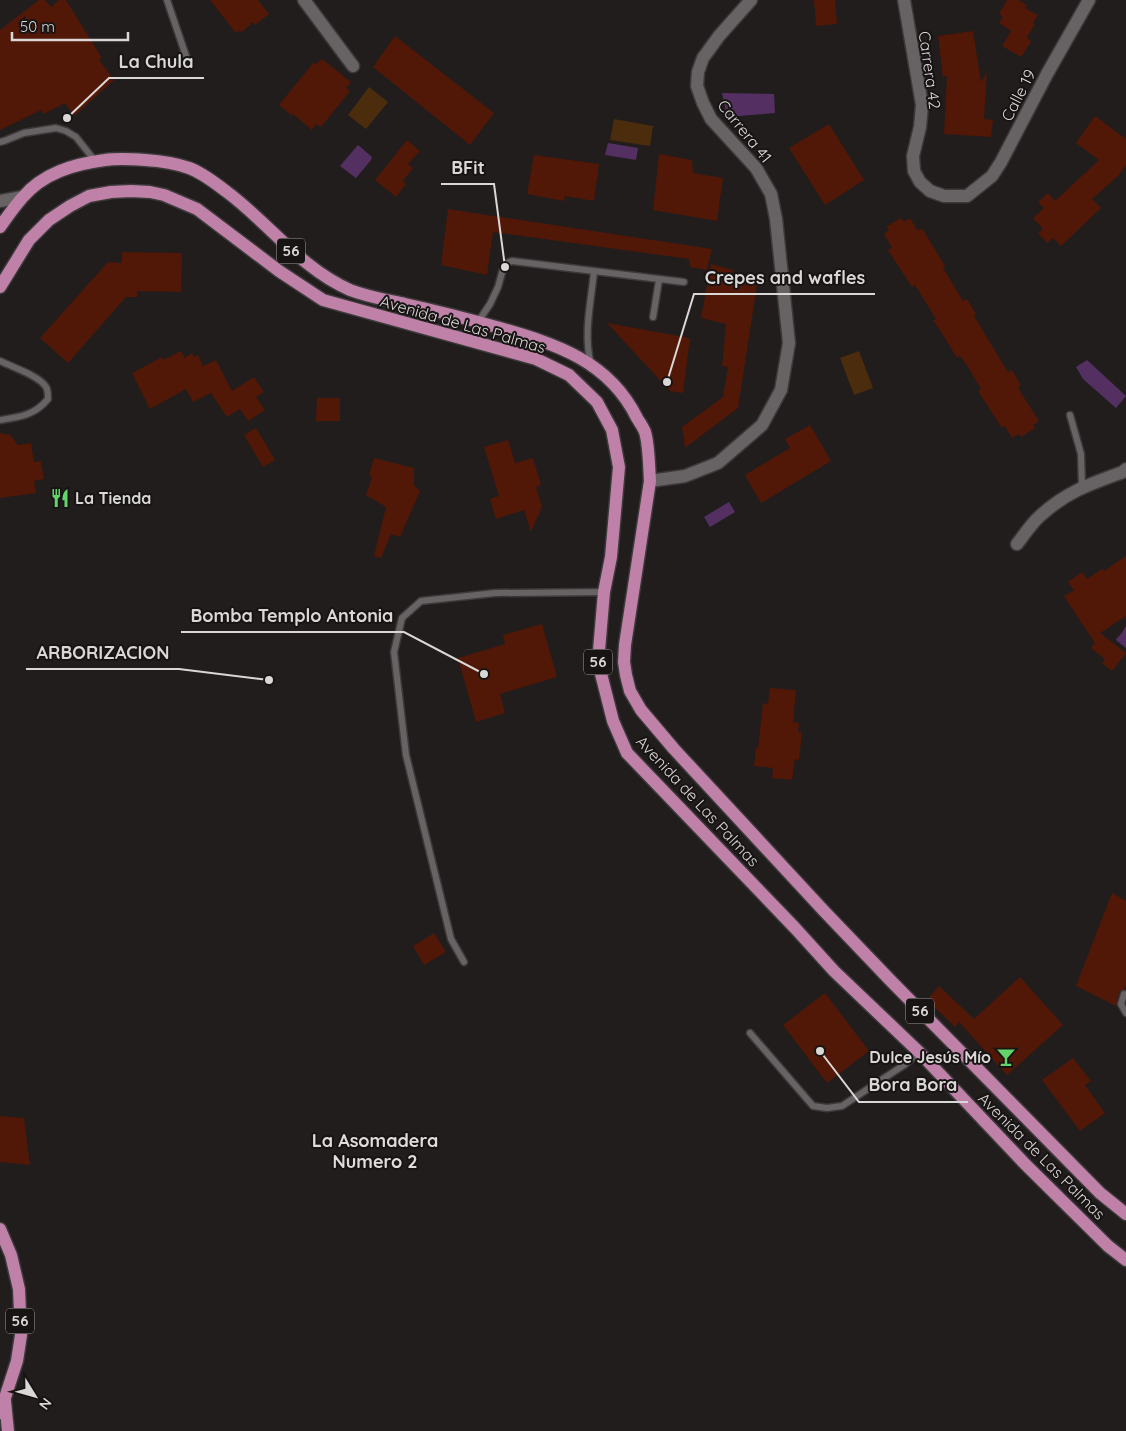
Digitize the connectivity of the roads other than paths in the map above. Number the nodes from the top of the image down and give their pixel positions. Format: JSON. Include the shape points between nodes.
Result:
{"nodes":[{"id":1,"x":167,"y":0,"type":"edge"},
{"id":2,"x":304,"y":0,"type":"edge"},
{"id":3,"x":752,"y":0,"type":"edge"},
{"id":4,"x":904,"y":0,"type":"edge"},
{"id":5,"x":1089,"y":0,"type":"edge"},
{"id":6,"x":186,"y":56,"type":"dead end"},
{"id":7,"x":353,"y":66,"type":"dead end"},
{"id":8,"x":0,"y":142,"type":"edge"},
{"id":9,"x":95,"y":161,"type":"junction"},
{"id":10,"x":967,"y":196,"type":"joint"},
{"id":11,"x":22,"y":197,"type":"junction"},
{"id":12,"x":0,"y":201,"type":"edge"},
{"id":13,"x":0,"y":227,"type":"edge"},
{"id":14,"x":594,"y":272,"type":"junction"},
{"id":15,"x":659,"y":280,"type":"junction"},
{"id":16,"x":684,"y":282,"type":"dead end"},
{"id":17,"x":0,"y":287,"type":"edge"},
{"id":18,"x":653,"y":317,"type":"dead end"},
{"id":19,"x":478,"y":322,"type":"junction"},
{"id":20,"x":0,"y":361,"type":"edge"},
{"id":21,"x":591,"y":365,"type":"junction"},
{"id":22,"x":1070,"y":414,"type":"dead end"},
{"id":23,"x":0,"y":420,"type":"edge"},
{"id":24,"x":1126,"y":469,"type":"edge"},
{"id":25,"x":650,"y":481,"type":"junction"},
{"id":26,"x":1082,"y":487,"type":"junction"},
{"id":27,"x":1017,"y":544,"type":"dead end"},
{"id":28,"x":604,"y":592,"type":"junction"},
{"id":29,"x":464,"y":962,"type":"dead end"},
{"id":30,"x":1124,"y":994,"type":"dead end"},
{"id":31,"x":1126,"y":1013,"type":"edge"},
{"id":32,"x":750,"y":1034,"type":"dead end"},
{"id":33,"x":919,"y":1052,"type":"junction"},
{"id":34,"x":1126,"y":1214,"type":"edge"},
{"id":35,"x":0,"y":1229,"type":"edge"},
{"id":36,"x":1126,"y":1260,"type":"edge"},
{"id":37,"x":5,"y":1400,"type":"junction"},
{"id":38,"x":0,"y":1413,"type":"edge"},
{"id":39,"x":8,"y":1431,"type":"edge"}],
"edges":[{"from":1,"to":6,"type":"lane"},
{"from":2,"to":7,"type":"street"},
{"from":3,"to":25,"type":"street","name":"Carrera 41","via":[[703,58],[698,86],[702,103],[711,119],[756,168],[771,194],[789,343],[781,390],[762,425],[718,463],[685,476]]},
{"from":4,"to":10,"type":"street","name":"Carrera 42","via":[[922,105],[913,156],[914,171],[930,191],[944,196]]},
{"from":5,"to":10,"type":"street","name":"Calle 19","via":[[997,169]]},
{"from":8,"to":9,"type":"lane","via":[[24,133],[56,128],[76,137]]},
{"from":9,"to":11,"type":"main road","name":"Avenida de Las Palmas","number":"56","via":[[60,170],[38,182]]},
{"from":9,"to":19,"type":"main road","name":"Avenida de Las Palmas","number":"56","via":[[153,160],[190,169],[243,204],[307,265],[350,290]]},
{"from":11,"to":12,"type":"street"},
{"from":11,"to":13,"type":"main road","name":"Avenida de Las Palmas","number":"56"},
{"from":14,"to":15,"type":"lane"},
{"from":14,"to":19,"type":"lane","via":[[512,261],[503,269],[490,304]]},
{"from":14,"to":21,"type":"lane","via":[[587,341]]},
{"from":15,"to":16,"type":"lane"},
{"from":15,"to":18,"type":"lane"},
{"from":17,"to":28,"type":"main road","name":"Avenida de Las Palmas","number":"56","via":[[29,240],[49,220],[70,206],[90,196],[111,192],[150,192],[197,209],[323,300],[536,359],[569,375],[596,402],[612,430],[620,467]]},
{"from":19,"to":21,"type":"main road","name":"Avenida de Las Palmas","number":"56","via":[[549,343]]},
{"from":20,"to":23,"type":"lane","via":[[43,383],[48,399],[37,410]]},
{"from":21,"to":25,"type":"main road","name":"Avenida de Las Palmas","number":"56","via":[[629,402],[645,433]]},
{"from":22,"to":26,"type":"lane","via":[[1081,454]]},
{"from":24,"to":26,"type":"street"},
{"from":25,"to":34,"type":"main road","name":"Avenida de Las Palmas","number":"56","via":[[625,645],[626,675],[630,691],[641,710],[656,730],[884,974],[1100,1193]]},
{"from":26,"to":27,"type":"street","via":[[1038,517]]},
{"from":28,"to":29,"type":"lane","via":[[495,593],[421,601],[402,618],[394,652],[406,755],[451,939]]},
{"from":28,"to":33,"type":"main road","name":"Avenida de Las Palmas","number":"56","via":[[598,662],[613,721],[627,753],[834,970]]},
{"from":30,"to":31,"type":"lane","via":[[1121,1004]]},
{"from":32,"to":33,"type":"lane","via":[[813,1106],[827,1108],[842,1106]]},
{"from":33,"to":36,"type":"main road","name":"Avenida de Las Palmas","number":"56","via":[[1025,1164]]},
{"from":35,"to":37,"type":"main road","number":"56","via":[[11,1255],[18,1289],[20,1335],[17,1361]]},
{"from":37,"to":38,"type":"main road","number":"56"},
{"from":37,"to":39,"type":"main road"}]}
